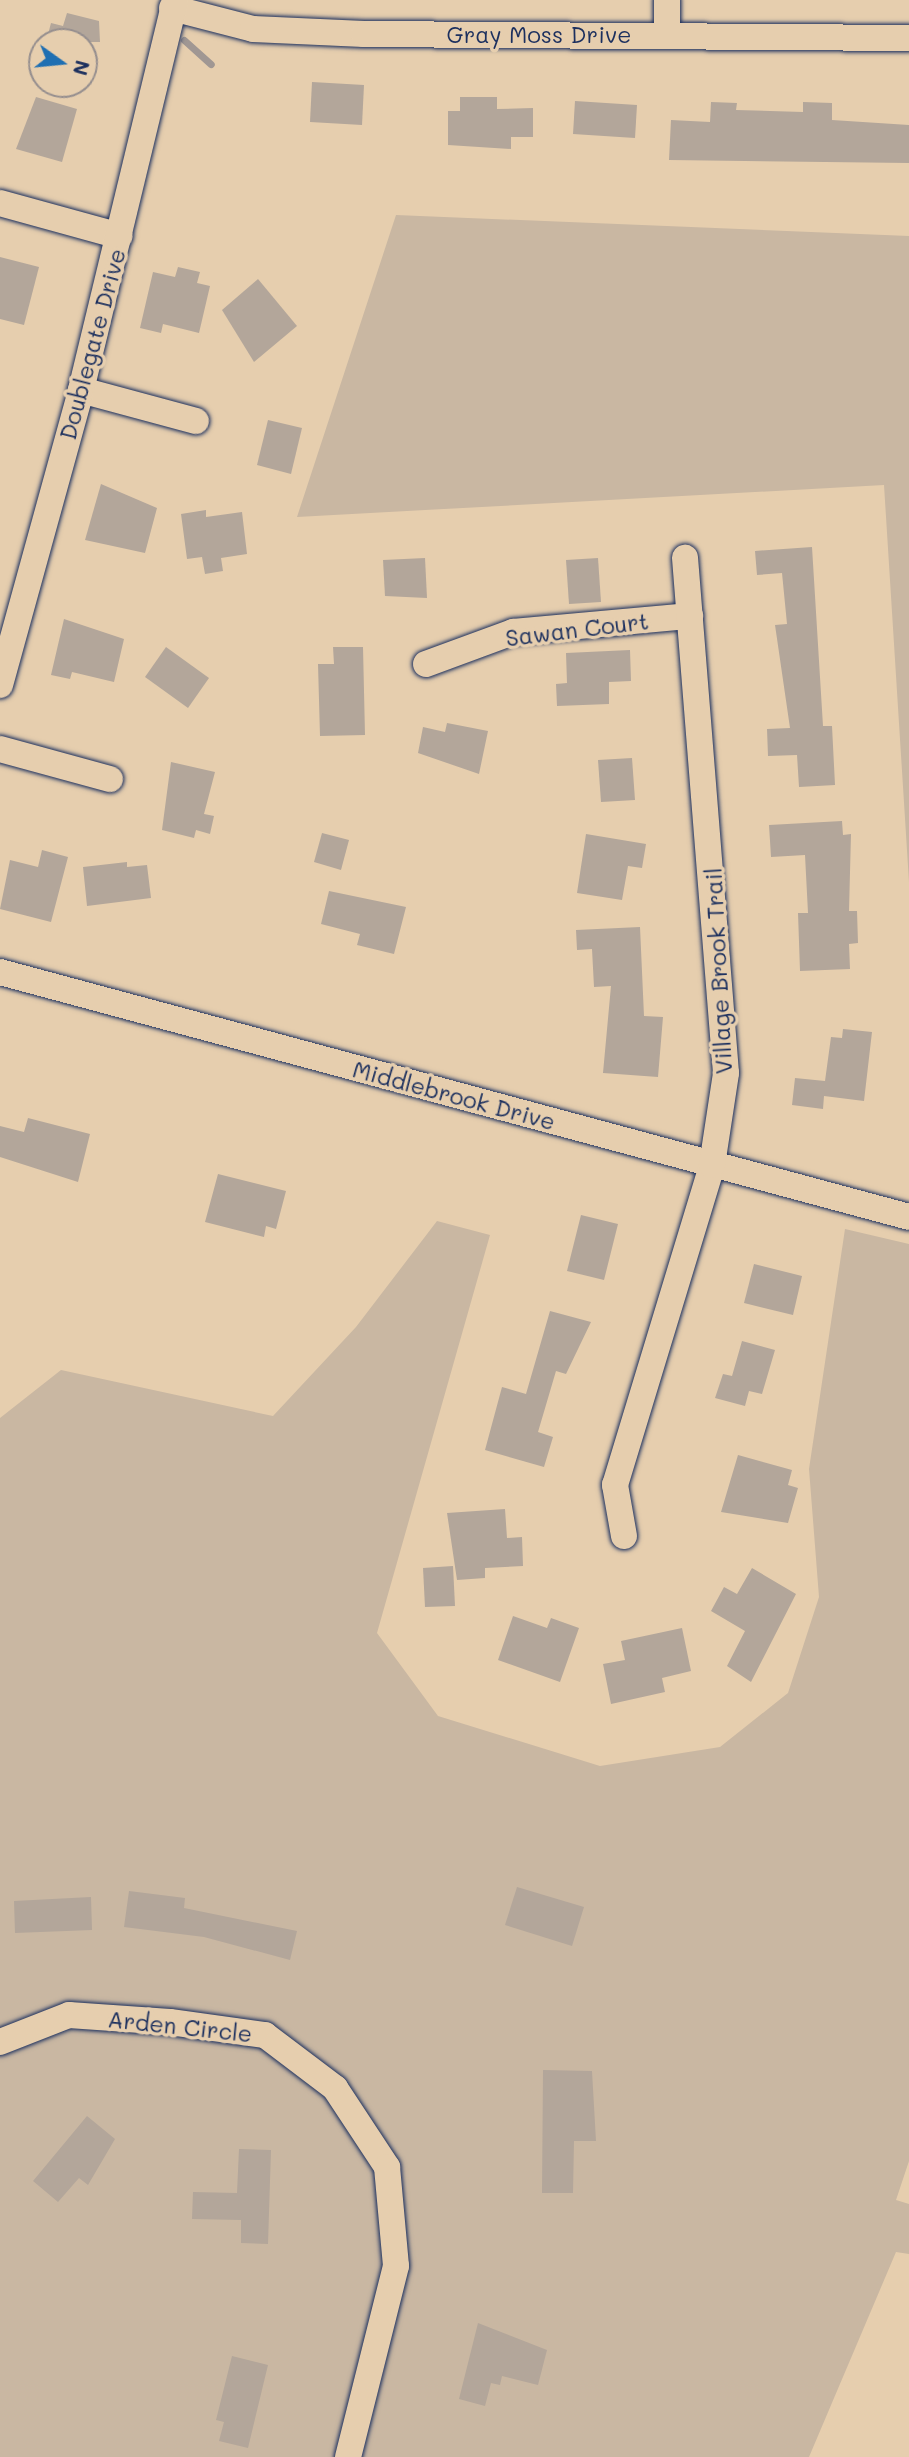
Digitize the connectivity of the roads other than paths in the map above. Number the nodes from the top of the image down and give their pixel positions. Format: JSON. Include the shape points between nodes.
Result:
{"nodes":[{"id":1,"x":667,"y":0,"type":"edge"},
{"id":2,"x":174,"y":4,"type":"edge"},
{"id":3,"x":667,"y":35,"type":"junction"},
{"id":4,"x":909,"y":38,"type":"edge"},
{"id":5,"x":0,"y":203,"type":"edge"},
{"id":6,"x":120,"y":236,"type":"junction"},
{"id":7,"x":81,"y":390,"type":"junction"},
{"id":8,"x":196,"y":421,"type":"dead end"},
{"id":9,"x":685,"y":558,"type":"dead end"},
{"id":10,"x":690,"y":616,"type":"junction"},
{"id":11,"x":426,"y":664,"type":"dead end"},
{"id":12,"x":0,"y":685,"type":"edge"},
{"id":13,"x":0,"y":749,"type":"edge"},
{"id":14,"x":110,"y":779,"type":"dead end"},
{"id":15,"x":0,"y":972,"type":"edge"},
{"id":16,"x":712,"y":1165,"type":"junction"},
{"id":17,"x":909,"y":1217,"type":"edge"},
{"id":18,"x":624,"y":1536,"type":"dead end"},
{"id":19,"x":0,"y":2042,"type":"edge"},
{"id":20,"x":348,"y":2457,"type":"edge"}],
"edges":[{"from":1,"to":3,"type":"street"},
{"from":2,"to":3,"type":"street","name":"Gray Moss Drive","via":[[253,29]]},
{"from":2,"to":6,"type":"street","name":"Doublegate Drive"},
{"from":3,"to":4,"type":"street","name":"Gray Moss Drive"},
{"from":5,"to":6,"type":"street"},
{"from":6,"to":7,"type":"street","name":"Doublegate Drive"},
{"from":7,"to":8,"type":"street"},
{"from":7,"to":12,"type":"street","name":"Doublegate Drive"},
{"from":9,"to":10,"type":"street","name":"Village Brook Trail"},
{"from":10,"to":11,"type":"street","name":"Sawan Court","via":[[513,632]]},
{"from":10,"to":16,"type":"street","name":"Village Brook Trail","via":[[725,1017],[726,1073]]},
{"from":13,"to":14,"type":"street"},
{"from":15,"to":16,"type":"street","name":"Middlebrook Drive"},
{"from":16,"to":17,"type":"street","name":"Middlebrook Drive"},
{"from":16,"to":18,"type":"street","name":"Village Brook Trail","via":[[615,1486]]},
{"from":19,"to":20,"type":"street","name":"Arden Circle","via":[[69,2015],[197,2025],[265,2035],[335,2088],[387,2167],[396,2266]]}]}
